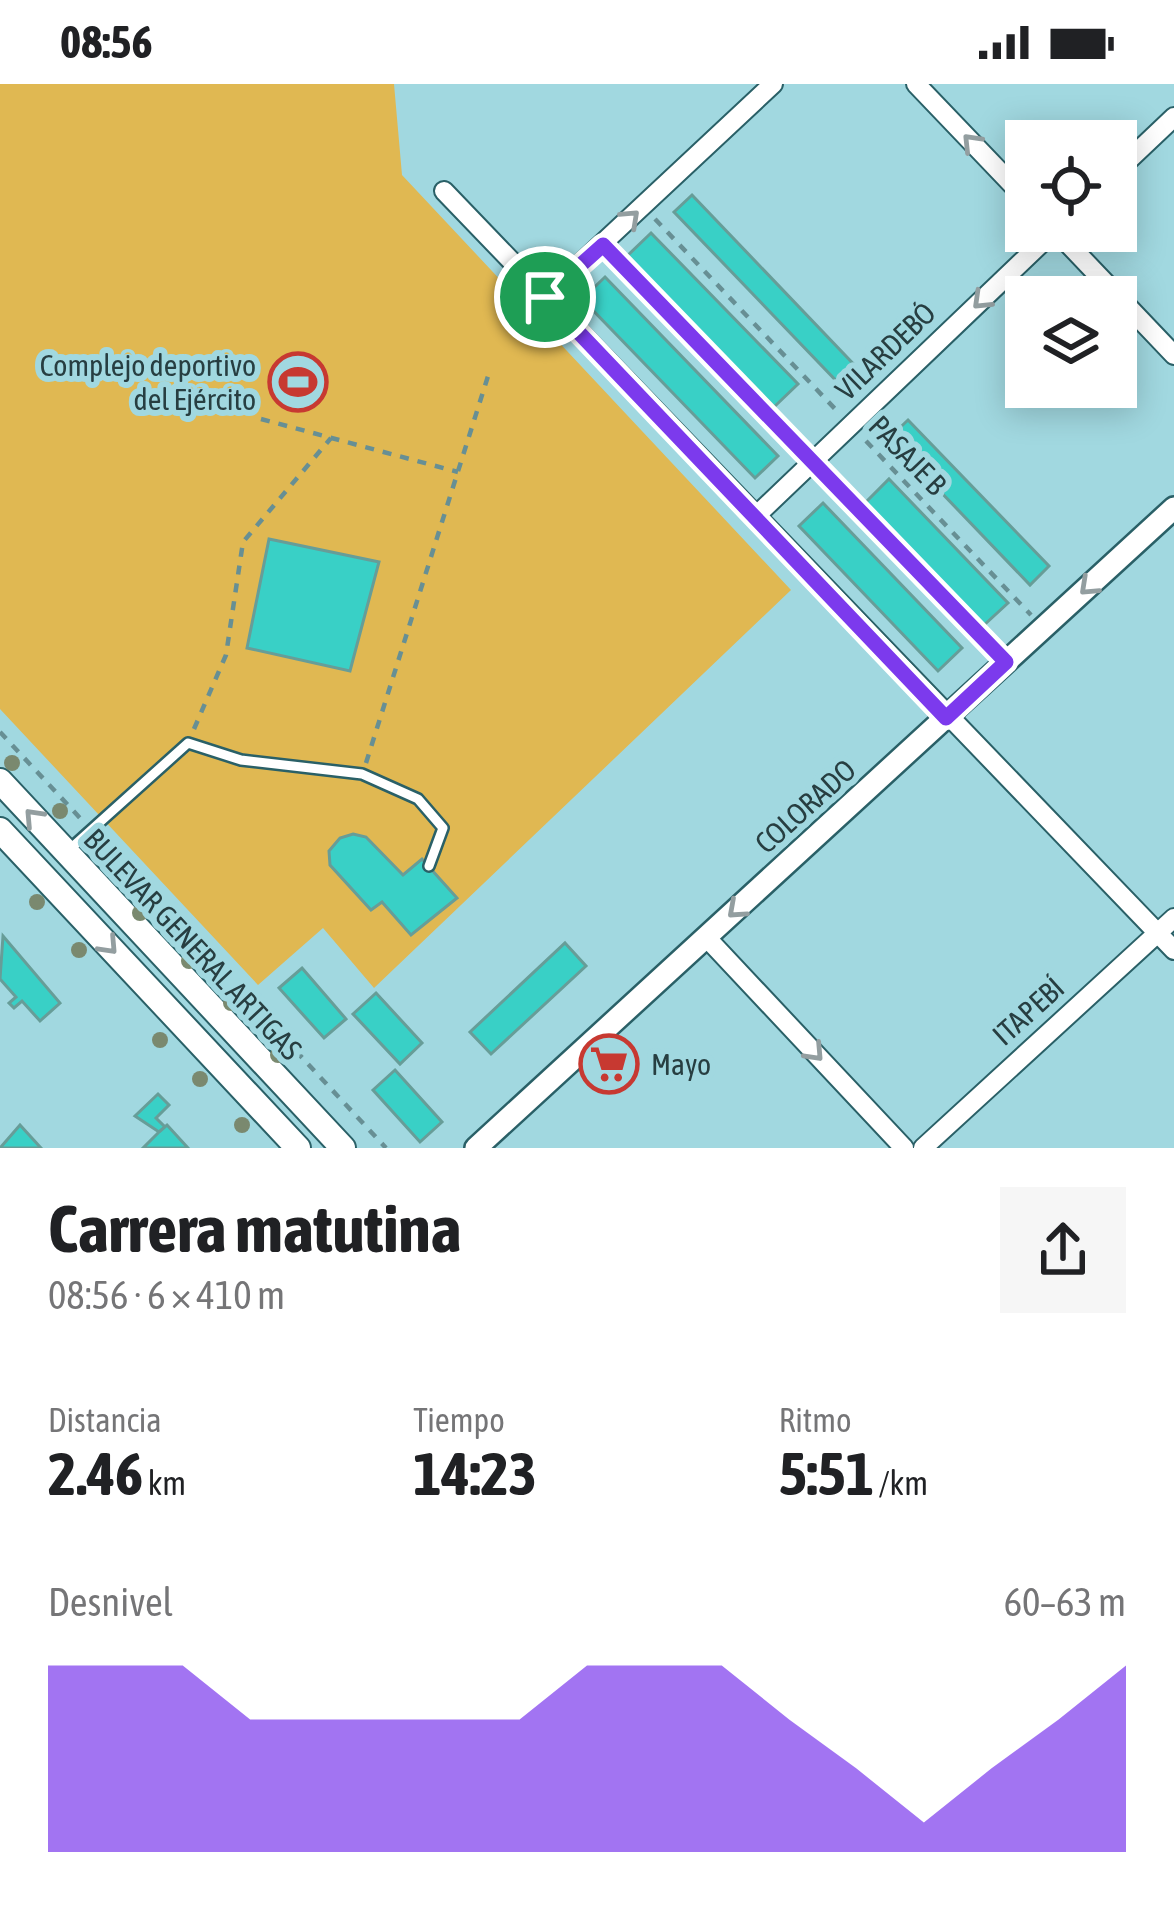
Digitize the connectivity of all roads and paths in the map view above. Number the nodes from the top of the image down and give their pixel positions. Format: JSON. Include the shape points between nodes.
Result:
{"nodes":[{"id":1,"x":772,"y":84,"type":"edge"},
{"id":2,"x":916,"y":84,"type":"edge"},
{"id":3,"x":1174,"y":117,"type":"edge"},
{"id":4,"x":1137,"y":152,"type":"edge"},
{"id":5,"x":1005,"y":178,"type":"edge"},
{"id":6,"x":444,"y":190,"type":"dead end"},
{"id":7,"x":643,"y":207,"type":"junction"},
{"id":8,"x":603,"y":245,"type":"junction"},
{"id":9,"x":1033,"y":252,"type":"edge"},
{"id":10,"x":1075,"y":252,"type":"edge"},
{"id":11,"x":545,"y":297,"type":"junction"},
{"id":12,"x":1174,"y":355,"type":"edge"},
{"id":13,"x":489,"y":373,"type":"dead end"},
{"id":14,"x":261,"y":419,"type":"dead end"},
{"id":15,"x":850,"y":425,"type":"junction"},
{"id":16,"x":331,"y":438,"type":"junction"},
{"id":17,"x":811,"y":464,"type":"junction"},
{"id":18,"x":458,"y":472,"type":"junction"},
{"id":19,"x":1174,"y":508,"type":"edge"},
{"id":20,"x":758,"y":514,"type":"junction"},
{"id":21,"x":1044,"y":628,"type":"junction"},
{"id":22,"x":1006,"y":662,"type":"junction"},
{"id":23,"x":946,"y":718,"type":"junction"},
{"id":24,"x":0,"y":732,"type":"edge"},
{"id":25,"x":188,"y":743,"type":"junction"},
{"id":26,"x":362,"y":774,"type":"junction"},
{"id":27,"x":0,"y":782,"type":"edge"},
{"id":28,"x":0,"y":830,"type":"edge"},
{"id":29,"x":91,"y":830,"type":"junction"},
{"id":30,"x":66,"y":852,"type":"junction"},
{"id":31,"x":428,"y":866,"type":"dead end"},
{"id":32,"x":1174,"y":918,"type":"edge"},
{"id":33,"x":1158,"y":933,"type":"junction"},
{"id":34,"x":706,"y":937,"type":"junction"},
{"id":35,"x":1174,"y":950,"type":"edge"},
{"id":36,"x":298,"y":1148,"type":"edge"},
{"id":37,"x":343,"y":1148,"type":"edge"},
{"id":38,"x":386,"y":1148,"type":"edge"},
{"id":39,"x":476,"y":1148,"type":"edge"},
{"id":40,"x":904,"y":1148,"type":"edge"},
{"id":41,"x":923,"y":1148,"type":"edge"}],
"edges":[{"from":1,"to":7,"type":"street"},
{"from":5,"to":2,"type":"street","one_way":true},
{"from":3,"to":4,"type":"street"},
{"from":6,"to":11,"type":"street"},
{"from":8,"to":7,"type":"street","one_way":true},
{"from":7,"to":15,"type":"path","name":"PASAJE B"},
{"from":8,"to":11,"type":"street"},
{"from":8,"to":17,"type":"path"},
{"from":9,"to":15,"type":"street","name":"VILARDEBÓ","one_way":true},
{"from":10,"to":12,"type":"street"},
{"from":11,"to":20,"type":"street"},
{"from":13,"to":18,"type":"path"},
{"from":14,"to":16,"type":"path"},
{"from":15,"to":17,"type":"street","name":"VILARDEBÓ"},
{"from":15,"to":21,"type":"path","name":"PASAJE B"},
{"from":16,"to":18,"type":"path"},
{"from":16,"to":25,"type":"path","via":[[243,542],[226,656]]},
{"from":17,"to":20,"type":"street","name":"VILARDEBÓ"},
{"from":17,"to":22,"type":"path"},
{"from":18,"to":26,"type":"path"},
{"from":19,"to":21,"type":"street","name":"COLORADO","one_way":true},
{"from":20,"to":23,"type":"street"},
{"from":21,"to":22,"type":"street","name":"COLORADO"},
{"from":22,"to":23,"type":"street","name":"COLORADO"},
{"from":23,"to":33,"type":"street"},
{"from":23,"to":34,"type":"street","name":"COLORADO","one_way":true},
{"from":24,"to":29,"type":"path"},
{"from":25,"to":26,"type":"lane","via":[[242,760]]},
{"from":25,"to":29,"type":"lane"},
{"from":26,"to":31,"type":"lane","via":[[418,799],[443,828]]},
{"from":30,"to":27,"type":"main road","name":"BULEVAR GENERAL ARTIGAS","one_way":true},
{"from":28,"to":36,"type":"main road","name":"BULEVAR GENERAL ARTIGAS","one_way":true},
{"from":29,"to":30,"type":"lane"},
{"from":29,"to":38,"type":"path"},
{"from":30,"to":37,"type":"main road","name":"BULEVAR GENERAL ARTIGAS"},
{"from":32,"to":33,"type":"street","name":"ITAPEBÍ"},
{"from":33,"to":35,"type":"street"},
{"from":33,"to":41,"type":"street","name":"ITAPEBÍ"},
{"from":34,"to":39,"type":"street","name":"COLORADO"},
{"from":34,"to":40,"type":"street","one_way":true}]}
